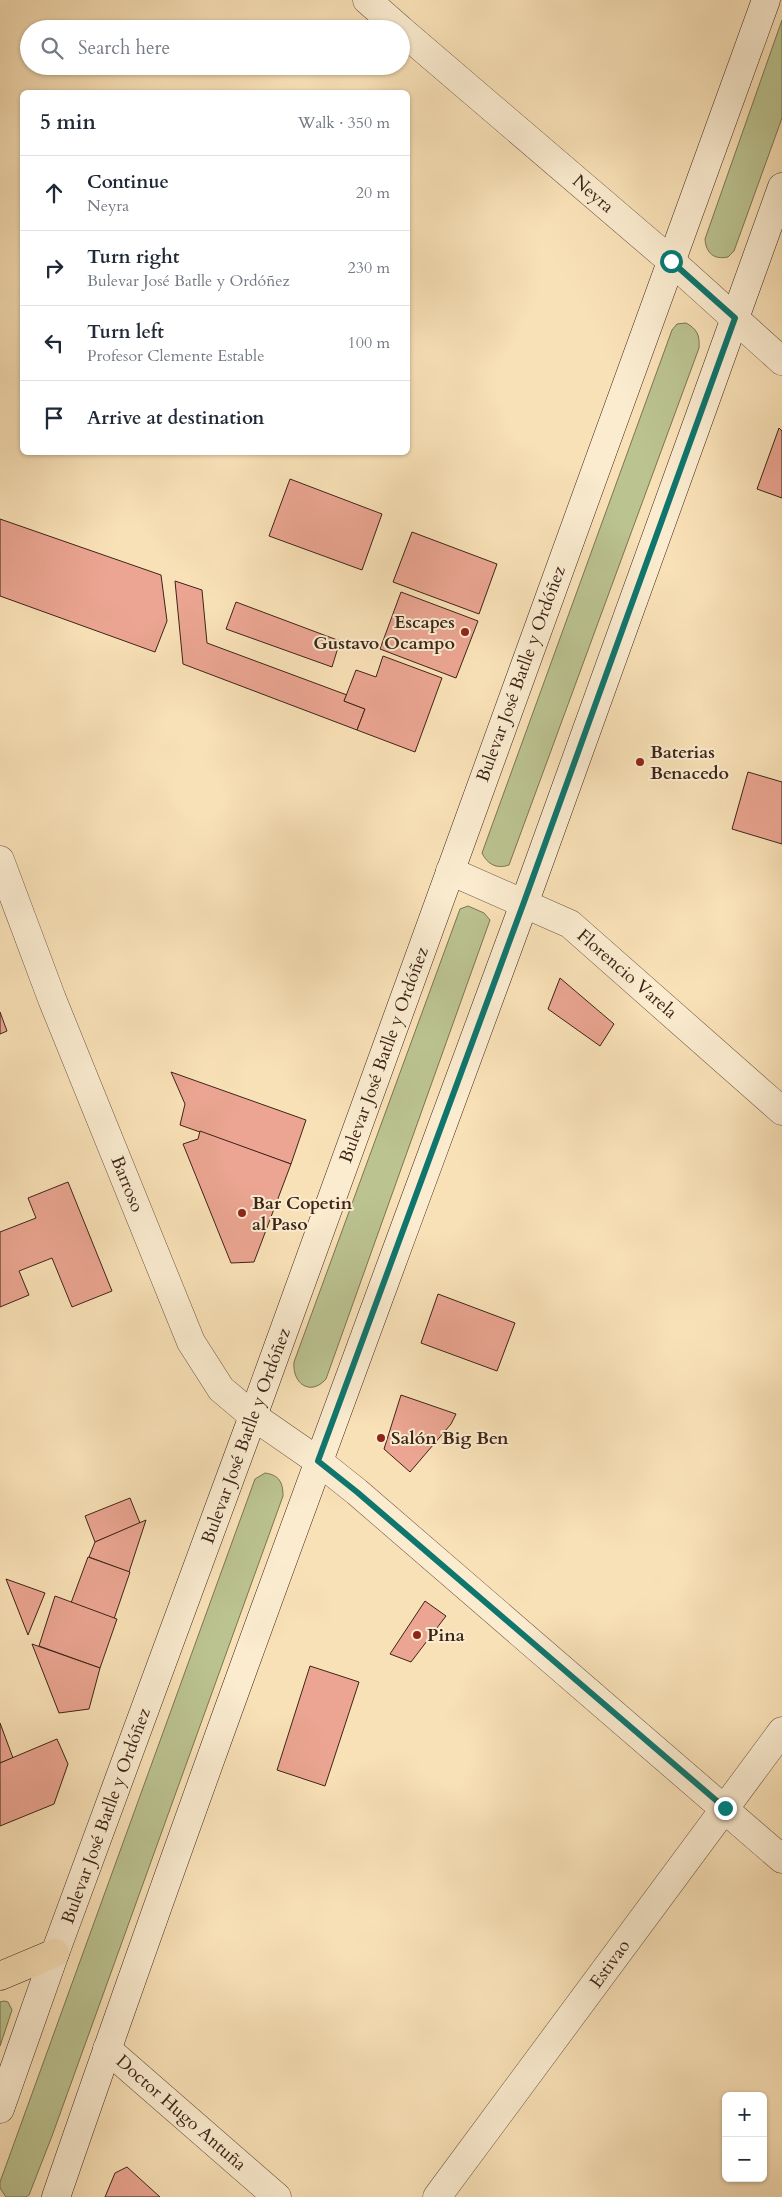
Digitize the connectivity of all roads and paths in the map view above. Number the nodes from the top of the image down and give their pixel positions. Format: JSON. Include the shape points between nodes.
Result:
{"nodes":[{"id":1,"x":366,"y":0,"type":"edge"},
{"id":2,"x":766,"y":0,"type":"edge"},
{"id":3,"x":390,"y":20,"type":"edge"},
{"id":4,"x":410,"y":37,"type":"edge"},
{"id":5,"x":782,"y":186,"type":"edge"},
{"id":6,"x":671,"y":261,"type":"junction"},
{"id":7,"x":735,"y":318,"type":"junction"},
{"id":8,"x":782,"y":361,"type":"edge"},
{"id":9,"x":0,"y":860,"type":"edge"},
{"id":10,"x":450,"y":871,"type":"junction"},
{"id":11,"x":524,"y":902,"type":"junction"},
{"id":12,"x":782,"y":1111,"type":"edge"},
{"id":13,"x":253,"y":1416,"type":"junction"},
{"id":14,"x":318,"y":1461,"type":"junction"},
{"id":15,"x":782,"y":1731,"type":"edge"},
{"id":16,"x":725,"y":1808,"type":"junction"},
{"id":17,"x":782,"y":1859,"type":"edge"},
{"id":18,"x":55,"y":1953,"type":"junction"},
{"id":19,"x":0,"y":1976,"type":"edge"},
{"id":20,"x":107,"y":2049,"type":"junction"},
{"id":21,"x":0,"y":2109,"type":"edge"},
{"id":22,"x":56,"y":2197,"type":"edge"},
{"id":23,"x":278,"y":2197,"type":"edge"},
{"id":24,"x":437,"y":2197,"type":"edge"}],
"edges":[{"from":1,"to":3,"type":"main road","name":"Neyra"},
{"from":2,"to":6,"type":"main road","name":"Bulevar José Batlle y Ordóñez"},
{"from":4,"to":6,"type":"main road","name":"Neyra"},
{"from":5,"to":7,"type":"main road"},
{"from":6,"to":7,"type":"main road","name":"Neyra"},
{"from":6,"to":10,"type":"main road","name":"Bulevar José Batlle y Ordóñez"},
{"from":7,"to":8,"type":"main road","name":"Neyra"},
{"from":7,"to":11,"type":"main road"},
{"from":9,"to":13,"type":"main road","name":"Barroso","via":[[52,999],[191,1342],[221,1389]]},
{"from":10,"to":11,"type":"main road","name":"Florencio Varela"},
{"from":10,"to":13,"type":"main road","name":"Bulevar José Batlle y Ordóñez"},
{"from":11,"to":12,"type":"main road","name":"Florencio Varela","via":[[570,924]]},
{"from":11,"to":14,"type":"main road"},
{"from":13,"to":14,"type":"main road","name":"Barroso"},
{"from":13,"to":18,"type":"main road","name":"Bulevar José Batlle y Ordóñez"},
{"from":14,"to":16,"type":"main road","name":"Barroso"},
{"from":14,"to":20,"type":"main road"},
{"from":15,"to":16,"type":"main road","name":"Estivao"},
{"from":16,"to":17,"type":"main road","name":"Barroso"},
{"from":16,"to":24,"type":"main road","name":"Estivao"},
{"from":18,"to":19,"type":"main road"},
{"from":18,"to":21,"type":"main road","name":"Bulevar José Batlle y Ordóñez"},
{"from":20,"to":22,"type":"main road"},
{"from":20,"to":23,"type":"main road","name":"Doctor Hugo Antuña"}]}
